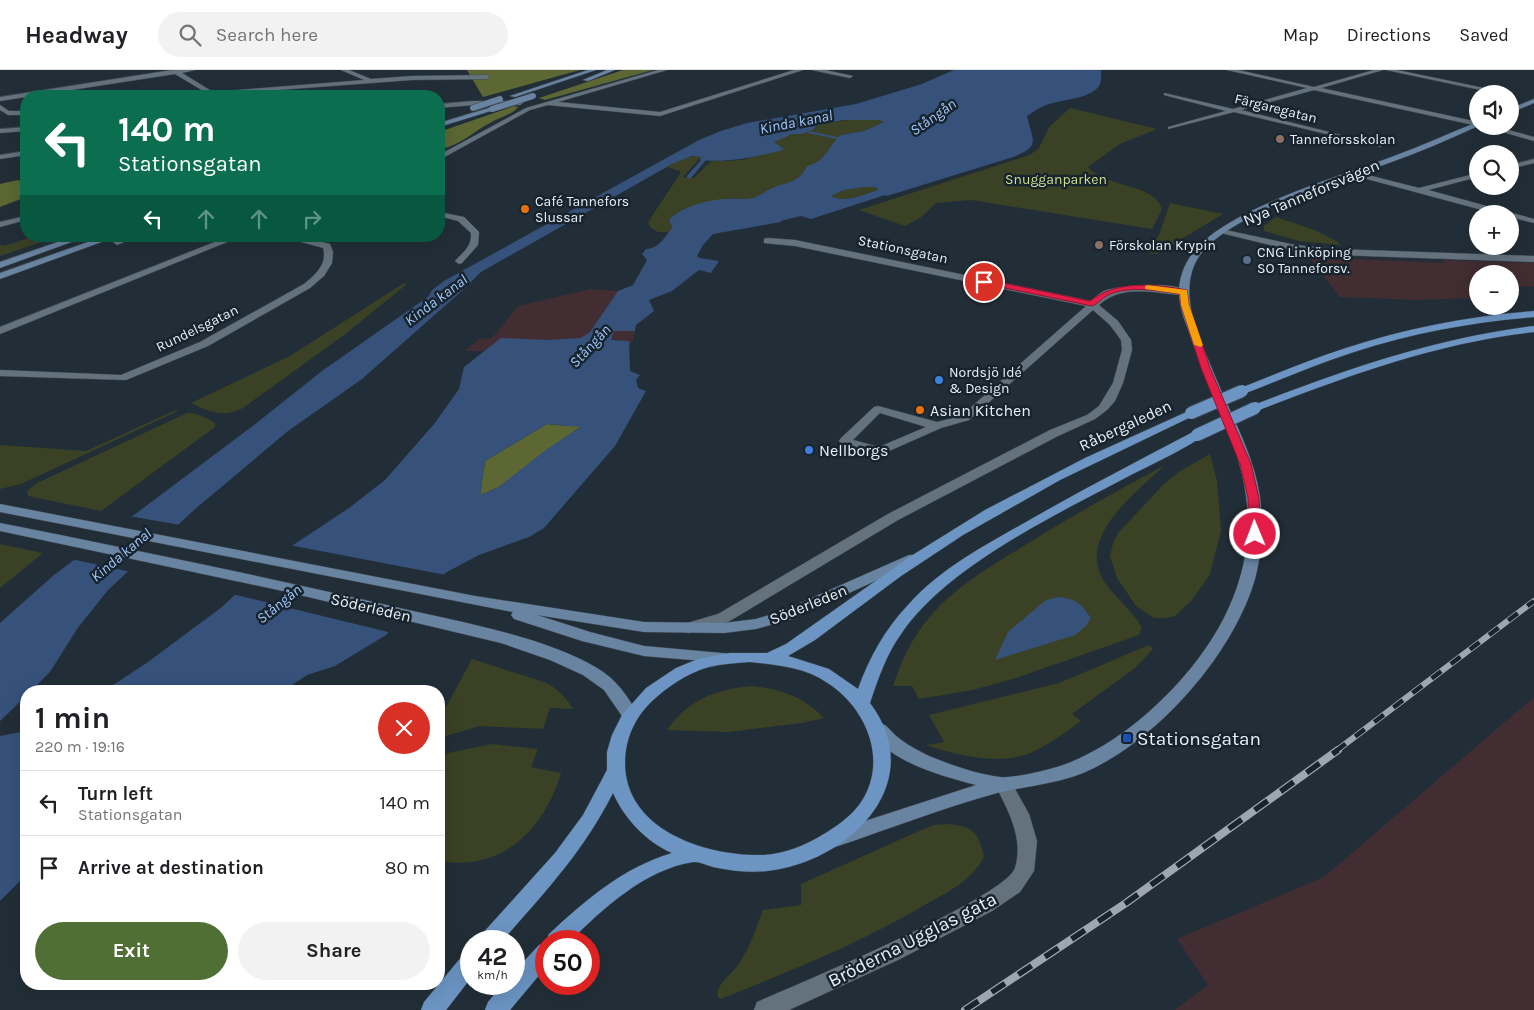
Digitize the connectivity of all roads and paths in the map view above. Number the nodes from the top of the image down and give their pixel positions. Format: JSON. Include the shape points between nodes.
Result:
{"nodes":[{"id":1,"x":192,"y":70,"type":"edge"},
{"id":2,"x":344,"y":70,"type":"edge"},
{"id":3,"x":594,"y":70,"type":"edge"},
{"id":4,"x":612,"y":70,"type":"edge"},
{"id":5,"x":664,"y":70,"type":"edge"},
{"id":6,"x":800,"y":70,"type":"edge"},
{"id":7,"x":815,"y":70,"type":"edge"},
{"id":8,"x":1230,"y":70,"type":"edge"},
{"id":9,"x":1380,"y":70,"type":"edge"},
{"id":10,"x":1389,"y":70,"type":"edge"},
{"id":11,"x":175,"y":71,"type":"edge"},
{"id":12,"x":850,"y":76,"type":"dead end"},
{"id":13,"x":487,"y":77,"type":"dead end"},
{"id":14,"x":374,"y":82,"type":"junction"},
{"id":15,"x":1469,"y":86,"type":"edge"},
{"id":16,"x":1314,"y":88,"type":"junction"},
{"id":17,"x":56,"y":90,"type":"edge"},
{"id":18,"x":206,"y":90,"type":"edge"},
{"id":19,"x":255,"y":90,"type":"edge"},
{"id":20,"x":1166,"y":94,"type":"dead end"},
{"id":21,"x":20,"y":96,"type":"edge"},
{"id":22,"x":0,"y":99,"type":"edge"},
{"id":23,"x":1534,"y":101,"type":"edge"},
{"id":24,"x":543,"y":104,"type":"junction"},
{"id":25,"x":445,"y":106,"type":"edge"},
{"id":26,"x":0,"y":107,"type":"edge"},
{"id":27,"x":1519,"y":107,"type":"edge"},
{"id":28,"x":1232,"y":110,"type":"junction"},
{"id":29,"x":20,"y":113,"type":"edge"},
{"id":30,"x":445,"y":116,"type":"edge"},
{"id":31,"x":1469,"y":122,"type":"edge"},
{"id":32,"x":445,"y":123,"type":"edge"},
{"id":33,"x":1170,"y":128,"type":"dead end"},
{"id":34,"x":1469,"y":128,"type":"edge"},
{"id":35,"x":20,"y":129,"type":"edge"},
{"id":36,"x":0,"y":131,"type":"edge"},
{"id":37,"x":1519,"y":134,"type":"edge"},
{"id":38,"x":1534,"y":138,"type":"edge"},
{"id":39,"x":1379,"y":146,"type":"dead end"},
{"id":40,"x":20,"y":154,"type":"edge"},
{"id":41,"x":445,"y":155,"type":"edge"},
{"id":42,"x":0,"y":157,"type":"edge"},
{"id":43,"x":1534,"y":161,"type":"edge"},
{"id":44,"x":1519,"y":165,"type":"edge"},
{"id":45,"x":1356,"y":173,"type":"junction"},
{"id":46,"x":1469,"y":177,"type":"edge"},
{"id":47,"x":1419,"y":191,"type":"junction"},
{"id":48,"x":1473,"y":205,"type":"edge"},
{"id":49,"x":445,"y":215,"type":"edge"},
{"id":50,"x":1519,"y":217,"type":"edge"},
{"id":51,"x":20,"y":220,"type":"edge"},
{"id":52,"x":1534,"y":221,"type":"edge"},
{"id":53,"x":0,"y":225,"type":"edge"},
{"id":54,"x":1224,"y":230,"type":"junction"},
{"id":55,"x":767,"y":241,"type":"dead end"},
{"id":56,"x":67,"y":242,"type":"edge"},
{"id":57,"x":106,"y":242,"type":"edge"},
{"id":58,"x":223,"y":242,"type":"edge"},
{"id":59,"x":309,"y":242,"type":"edge"},
{"id":60,"x":1534,"y":259,"type":"edge"},
{"id":61,"x":459,"y":261,"type":"dead end"},
{"id":62,"x":0,"y":265,"type":"edge"},
{"id":63,"x":0,"y":276,"type":"edge"},
{"id":64,"x":1184,"y":292,"type":"junction"},
{"id":65,"x":1092,"y":304,"type":"junction"},
{"id":66,"x":1534,"y":314,"type":"edge"},
{"id":67,"x":1534,"y":329,"type":"edge"},
{"id":68,"x":0,"y":331,"type":"edge"},
{"id":69,"x":0,"y":373,"type":"edge"},
{"id":70,"x":936,"y":426,"type":"junction"},
{"id":71,"x":0,"y":508,"type":"edge"},
{"id":72,"x":0,"y":527,"type":"edge"},
{"id":73,"x":926,"y":552,"type":"junction"},
{"id":74,"x":475,"y":601,"type":"junction"},
{"id":75,"x":686,"y":629,"type":"junction"},
{"id":76,"x":728,"y":658,"type":"junction"},
{"id":77,"x":770,"y":658,"type":"junction"},
{"id":78,"x":862,"y":703,"type":"junction"},
{"id":79,"x":630,"y":715,"type":"junction"},
{"id":80,"x":878,"y":729,"type":"junction"},
{"id":81,"x":616,"y":770,"type":"junction"},
{"id":82,"x":1004,"y":785,"type":"junction"},
{"id":83,"x":834,"y":840,"type":"junction"},
{"id":84,"x":692,"y":854,"type":"junction"},
{"id":85,"x":499,"y":930,"type":"edge"},
{"id":86,"x":568,"y":930,"type":"edge"},
{"id":87,"x":535,"y":964,"type":"edge"},
{"id":88,"x":460,"y":976,"type":"edge"},
{"id":89,"x":432,"y":1010,"type":"edge"},
{"id":90,"x":496,"y":1010,"type":"edge"},
{"id":91,"x":764,"y":1010,"type":"edge"}],
"edges":[{"from":1,"to":11,"type":"street"},
{"from":2,"to":14,"type":"street"},
{"from":3,"to":30,"type":"main road","bridge":true},
{"from":4,"to":32,"type":"main road","bridge":true},
{"from":5,"to":24,"type":"street"},
{"from":6,"to":24,"type":"street","via":[[660,114]]},
{"from":7,"to":12,"type":"street"},
{"from":8,"to":16,"type":"street"},
{"from":9,"to":16,"type":"street"},
{"from":10,"to":15,"type":"street"},
{"from":11,"to":17,"type":"street"},
{"from":11,"to":18,"type":"street"},
{"from":13,"to":14,"type":"street","via":[[420,77]]},
{"from":14,"to":19,"type":"street"},
{"from":16,"to":28,"type":"street"},
{"from":16,"to":31,"type":"street"},
{"from":20,"to":28,"type":"street","name":"Färgaregatan"},
{"from":21,"to":22,"type":"street"},
{"from":23,"to":27,"type":"main road"},
{"from":24,"to":25,"type":"street"},
{"from":24,"to":41,"type":"street","via":[[514,116]]},
{"from":26,"to":29,"type":"street","via":[[8,113]]},
{"from":28,"to":33,"type":"street"},
{"from":28,"to":39,"type":"street","name":"Färgaregatan"},
{"from":34,"to":45,"type":"main road","name":"Nya Tanneforsvägen"},
{"from":35,"to":36,"type":"street"},
{"from":37,"to":38,"type":"street"},
{"from":40,"to":42,"type":"street"},
{"from":43,"to":44,"type":"street"},
{"from":45,"to":47,"type":"street"},
{"from":45,"to":54,"type":"main road","name":"Nya Tanneforsvägen","via":[[1276,203]]},
{"from":46,"to":47,"type":"street"},
{"from":47,"to":48,"type":"street"},
{"from":49,"to":61,"type":"street","via":[[461,219],[475,232],[475,243]]},
{"from":50,"to":52,"type":"street"},
{"from":51,"to":53,"type":"street"},
{"from":54,"to":60,"type":"street","via":[[1295,248],[1336,252]]},
{"from":54,"to":64,"type":"main road","name":"Nya Tanneforsvägen","via":[[1196,254],[1186,276]]},
{"from":55,"to":65,"type":"street","name":"Stationsgatan","via":[[795,243]]},
{"from":56,"to":62,"type":"main road"},
{"from":57,"to":63,"type":"main road"},
{"from":58,"to":68,"type":"street"},
{"from":59,"to":69,"type":"street","name":"Rundelsgatan","via":[[327,246],[329,252],[321,275],[204,344],[122,378]]},
{"from":64,"to":65,"type":"street","via":[[1124,288],[1105,294]]},
{"from":64,"to":82,"type":"main road","name":"Nya Tanneforsvägen","via":[[1185,305],[1203,360],[1246,464],[1254,498],[1255,534],[1242,598],[1223,639],[1191,681],[1127,738],[1084,764],[1047,778]]},
{"from":65,"to":70,"type":"street","via":[[964,418]]},
{"from":65,"to":75,"type":"street","name":"Stationsgatan","via":[[1114,323],[1126,340],[1127,350],[1109,401],[1091,417],[893,517],[723,618]]},
{"from":66,"to":73,"type":"main road","name":"Råbergaleden","bridge":true,"via":[[1416,330],[1365,345],[1242,391],[1069,471]]},
{"from":67,"to":78,"type":"main road","bridge":true,"via":[[1487,335],[1393,357],[1350,371],[1197,435],[1090,491],[969,561],[929,593],[902,620],[883,648],[870,674]]},
{"from":70,"to":70,"type":"street","via":[[878,410],[845,441],[880,451]]},
{"from":71,"to":74,"type":"main road","name":"Söderleden"},
{"from":72,"to":79,"type":"main road","name":"Söderleden","via":[[289,588],[544,652],[581,666],[614,689]]},
{"from":73,"to":75,"type":"main road","name":"Söderleden","via":[[787,615],[756,624]]},
{"from":73,"to":77,"type":"main road","name":"Råbergaleden","via":[[806,641]]},
{"from":74,"to":75,"type":"main road","name":"Söderleden","via":[[644,627]]},
{"from":74,"to":76,"type":"main road","name":"Söderleden","via":[[616,645],[644,651]]},
{"from":76,"to":77,"type":"main road"},
{"from":76,"to":79,"type":"main road","via":[[698,665],[672,677],[648,694]]},
{"from":77,"to":78,"type":"main road","via":[[792,662],[832,678]]},
{"from":78,"to":80,"type":"main road"},
{"from":79,"to":81,"type":"main road","via":[[616,751]]},
{"from":80,"to":82,"type":"main road","name":"Nya Tanneforsvägen","via":[[898,748],[921,759]]},
{"from":80,"to":83,"type":"main road","via":[[883,752],[882,776],[873,799],[857,821]]},
{"from":81,"to":84,"type":"main road","via":[[621,790],[632,810],[648,828]]},
{"from":81,"to":85,"type":"main road","via":[[590,820],[562,859]]},
{"from":82,"to":83,"type":"main road","name":"Nya Tanneforsvägen"},
{"from":82,"to":91,"type":"street","name":"Bröderna Ugglas gata","via":[[1020,814],[1027,840],[1024,871],[1013,886],[985,905],[893,952]]},
{"from":83,"to":84,"type":"main road","via":[[802,855],[766,863],[728,862]]},
{"from":84,"to":86,"type":"main road","via":[[630,879]]},
{"from":87,"to":90,"type":"main road"},
{"from":88,"to":89,"type":"main road"}]}
